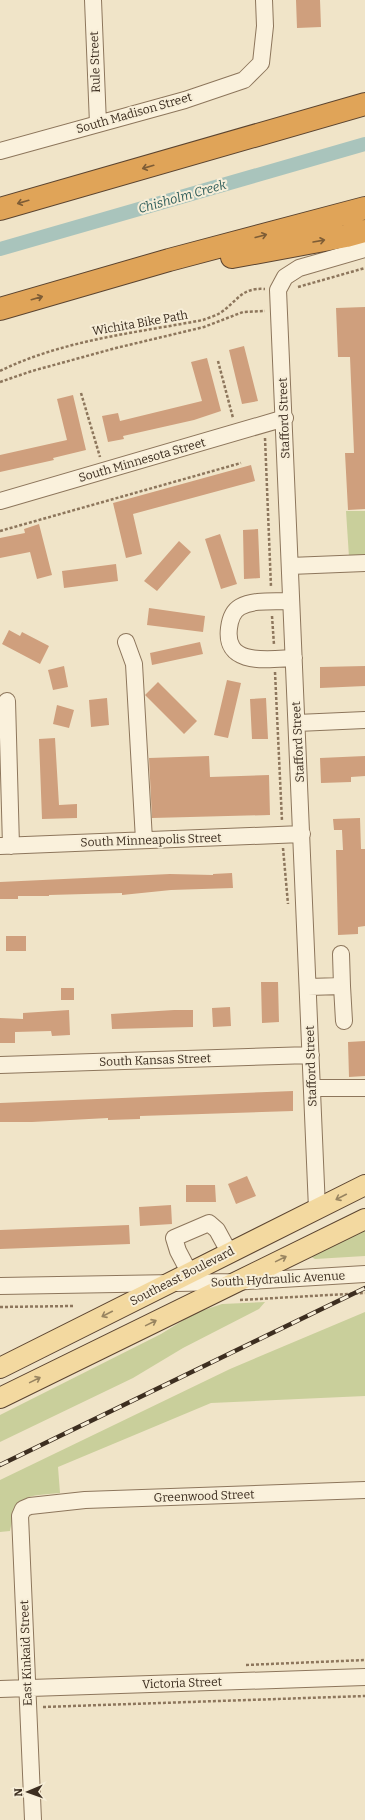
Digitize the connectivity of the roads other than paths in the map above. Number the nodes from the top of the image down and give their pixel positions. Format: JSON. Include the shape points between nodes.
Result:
{"nodes":[{"id":1,"x":93,"y":0,"type":"edge"},
{"id":2,"x":264,"y":0,"type":"edge"},
{"id":3,"x":365,"y":89,"type":"edge"},
{"id":4,"x":365,"y":104,"type":"edge"},
{"id":5,"x":98,"y":124,"type":"junction"},
{"id":6,"x":0,"y":151,"type":"edge"},
{"id":7,"x":186,"y":156,"type":"junction"},
{"id":8,"x":365,"y":208,"type":"edge"},
{"id":9,"x":0,"y":209,"type":"edge"},
{"id":10,"x":365,"y":231,"type":"edge"},
{"id":11,"x":365,"y":249,"type":"edge"},
{"id":12,"x":169,"y":260,"type":"junction"},
{"id":13,"x":0,"y":309,"type":"edge"},
{"id":14,"x":285,"y":418,"type":"junction"},
{"id":15,"x":0,"y":501,"type":"edge"},
{"id":16,"x":365,"y":563,"type":"edge"},
{"id":17,"x":290,"y":566,"type":"junction"},
{"id":18,"x":291,"y":601,"type":"junction"},
{"id":19,"x":126,"y":642,"type":"dead end"},
{"id":20,"x":294,"y":658,"type":"junction"},
{"id":21,"x":7,"y":701,"type":"dead end"},
{"id":22,"x":365,"y":720,"type":"edge"},
{"id":23,"x":297,"y":723,"type":"junction"},
{"id":24,"x":302,"y":834,"type":"junction"},
{"id":25,"x":144,"y":840,"type":"junction"},
{"id":26,"x":6,"y":846,"type":"edge"},
{"id":27,"x":341,"y":954,"type":"dead end"},
{"id":28,"x":342,"y":986,"type":"junction"},
{"id":29,"x":308,"y":987,"type":"junction"},
{"id":30,"x":344,"y":1021,"type":"dead end"},
{"id":31,"x":311,"y":1055,"type":"junction"},
{"id":32,"x":0,"y":1065,"type":"edge"},
{"id":33,"x":312,"y":1088,"type":"junction"},
{"id":34,"x":365,"y":1088,"type":"edge"},
{"id":35,"x":365,"y":1185,"type":"edge"},
{"id":36,"x":317,"y":1209,"type":"junction"},
{"id":37,"x":365,"y":1219,"type":"edge"},
{"id":38,"x":229,"y":1252,"type":"junction"},
{"id":39,"x":189,"y":1272,"type":"junction"},
{"id":40,"x":365,"y":1274,"type":"edge"},
{"id":41,"x":167,"y":1283,"type":"junction"},
{"id":42,"x":0,"y":1286,"type":"edge"},
{"id":43,"x":235,"y":1291,"type":"junction"},
{"id":44,"x":0,"y":1368,"type":"edge"},
{"id":45,"x":0,"y":1398,"type":"edge"},
{"id":46,"x":365,"y":1490,"type":"edge"},
{"id":47,"x":44,"y":1504,"type":"joint"},
{"id":48,"x":365,"y":1677,"type":"edge"},
{"id":49,"x":27,"y":1688,"type":"junction"},
{"id":50,"x":0,"y":1689,"type":"edge"},
{"id":51,"x":33,"y":1820,"type":"edge"}],
"edges":[{"from":1,"to":5,"type":"street","name":"Rule Street"},
{"from":2,"to":5,"type":"street","name":"South Madison Street","via":[[265,26],[261,63],[244,80],[185,100]]},
{"from":3,"to":7,"type":"highway"},
{"from":4,"to":7,"type":"highway"},
{"from":5,"to":6,"type":"street","name":"South Madison Street"},
{"from":7,"to":9,"type":"highway","one_way":true},
{"from":12,"to":8,"type":"highway","one_way":true},
{"from":12,"to":10,"type":"highway","one_way":true,"via":[[232,257]]},
{"from":11,"to":14,"type":"street","name":"Stafford Street","via":[[299,268],[285,285],[280,310]]},
{"from":13,"to":12,"type":"highway","one_way":true},
{"from":14,"to":15,"type":"street","name":"South Minnesota Street"},
{"from":14,"to":17,"type":"street","name":"Stafford Street"},
{"from":16,"to":17,"type":"street"},
{"from":17,"to":18,"type":"street","name":"Stafford Street"},
{"from":18,"to":20,"type":"street","name":"Stafford Street"},
{"from":18,"to":20,"type":"street","via":[[256,602],[239,607],[230,619],[228,634],[231,644],[240,655],[253,660]]},
{"from":19,"to":25,"type":"street","via":[[134,664]]},
{"from":20,"to":23,"type":"street","name":"Stafford Street"},
{"from":21,"to":26,"type":"street"},
{"from":22,"to":23,"type":"street"},
{"from":23,"to":24,"type":"street","name":"Stafford Street"},
{"from":24,"to":25,"type":"street","name":"South Minneapolis Street"},
{"from":24,"to":29,"type":"street","name":"Stafford Street"},
{"from":25,"to":26,"type":"street","name":"South Minneapolis Street"},
{"from":27,"to":28,"type":"street"},
{"from":28,"to":29,"type":"street"},
{"from":28,"to":30,"type":"street"},
{"from":29,"to":31,"type":"street","name":"Stafford Street"},
{"from":31,"to":32,"type":"street","name":"South Kansas Street"},
{"from":31,"to":33,"type":"street","name":"Stafford Street"},
{"from":33,"to":34,"type":"street"},
{"from":33,"to":36,"type":"street","name":"Stafford Street"},
{"from":35,"to":36,"type":"main road","name":"Southeast Boulevard","one_way":true},
{"from":36,"to":38,"type":"main road","name":"Southeast Boulevard"},
{"from":43,"to":37,"type":"main road","one_way":true},
{"from":38,"to":39,"type":"main road","name":"Southeast Boulevard"},
{"from":38,"to":39,"type":"street","via":[[217,1230],[208,1223],[174,1238]]},
{"from":39,"to":41,"type":"main road","name":"Southeast Boulevard"},
{"from":40,"to":43,"type":"street","name":"South Hydraulic Avenue"},
{"from":41,"to":42,"type":"street","name":"South Hydraulic Avenue"},
{"from":41,"to":43,"type":"street","name":"South Hydraulic Avenue"},
{"from":41,"to":44,"type":"main road","name":"Southeast Boulevard","one_way":true},
{"from":45,"to":43,"type":"main road","one_way":true},
{"from":46,"to":47,"type":"street","name":"Greenwood Street","via":[[85,1500]]},
{"from":47,"to":49,"type":"street","name":"East Kinkaid Street","via":[[23,1509],[20,1516]]},
{"from":48,"to":49,"type":"street","name":"Victoria Street"},
{"from":49,"to":50,"type":"street","name":"Victoria Street"},
{"from":49,"to":51,"type":"street","name":"East Kinkaid Street"}]}
